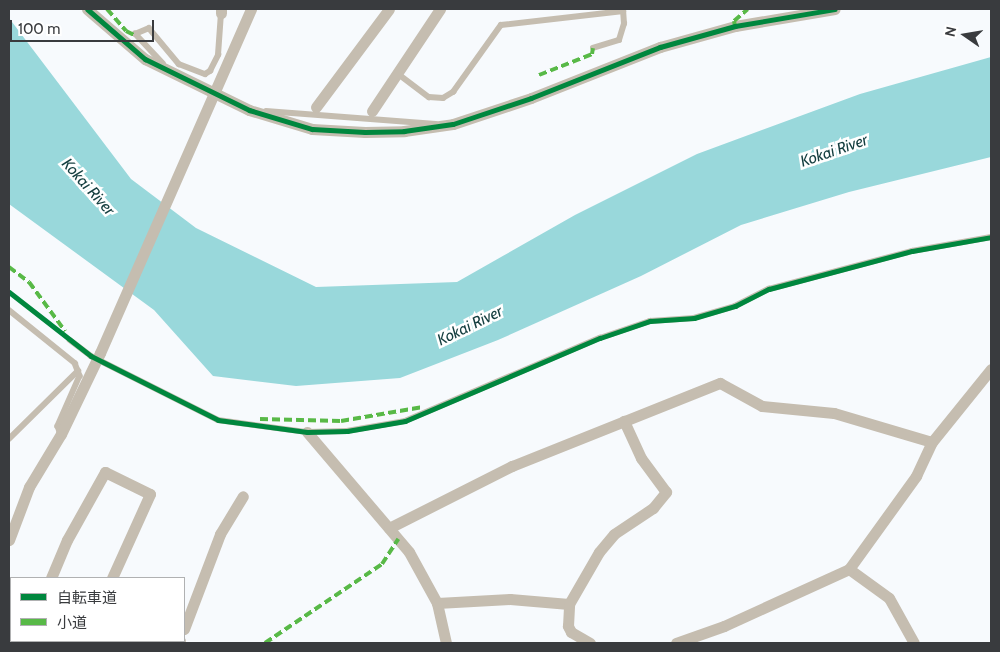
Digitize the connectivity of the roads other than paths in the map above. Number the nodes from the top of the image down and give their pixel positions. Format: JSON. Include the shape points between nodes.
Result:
{"nodes":[{"id":1,"x":87,"y":9,"type":"edge"},
{"id":2,"x":250,"y":9,"type":"edge"},
{"id":3,"x":389,"y":9,"type":"edge"},
{"id":4,"x":440,"y":9,"type":"edge"},
{"id":5,"x":835,"y":9,"type":"edge"},
{"id":6,"x":623,"y":10,"type":"edge"},
{"id":7,"x":221,"y":11,"type":"edge"},
{"id":8,"x":593,"y":48,"type":"dead end"},
{"id":9,"x":397,"y":73,"type":"junction"},
{"id":10,"x":175,"y":76,"type":"junction"},
{"id":11,"x":212,"y":98,"type":"junction"},
{"id":12,"x":249,"y":110,"type":"junction"},
{"id":13,"x":315,"y":110,"type":"junction"},
{"id":14,"x":371,"y":114,"type":"junction"},
{"id":15,"x":443,"y":125,"type":"junction"},
{"id":16,"x":991,"y":236,"type":"edge"},
{"id":17,"x":9,"y":310,"type":"edge"},
{"id":18,"x":70,"y":340,"type":"dead end"},
{"id":19,"x":99,"y":356,"type":"junction"},
{"id":20,"x":991,"y":368,"type":"edge"},
{"id":21,"x":78,"y":371,"type":"junction"},
{"id":22,"x":624,"y":421,"type":"junction"},
{"id":23,"x":307,"y":432,"type":"junction"},
{"id":24,"x":61,"y":434,"type":"junction"},
{"id":25,"x":9,"y":439,"type":"edge"},
{"id":26,"x":932,"y":442,"type":"junction"},
{"id":27,"x":243,"y":496,"type":"dead end"},
{"id":28,"x":389,"y":528,"type":"junction"},
{"id":29,"x":9,"y":540,"type":"edge"},
{"id":30,"x":849,"y":569,"type":"junction"},
{"id":31,"x":51,"y":577,"type":"edge"},
{"id":32,"x":112,"y":577,"type":"edge"},
{"id":33,"x":437,"y":603,"type":"junction"},
{"id":34,"x":569,"y":604,"type":"junction"},
{"id":35,"x":185,"y":626,"type":"edge"},
{"id":36,"x":446,"y":643,"type":"edge"},
{"id":37,"x":590,"y":643,"type":"edge"},
{"id":38,"x":676,"y":643,"type":"edge"},
{"id":39,"x":913,"y":643,"type":"edge"}],
"edges":[{"from":1,"to":10,"type":"street","via":[[145,59]]},
{"from":2,"to":11,"type":"street"},
{"from":3,"to":13,"type":"street"},
{"from":4,"to":9,"type":"street"},
{"from":5,"to":15,"type":"street","via":[[752,23],[673,44],[522,101]]},
{"from":6,"to":8,"type":"lane","via":[[624,24],[619,40]]},
{"from":6,"to":9,"type":"lane","via":[[501,25],[453,92],[443,98],[429,97]]},
{"from":7,"to":10,"type":"lane","via":[[218,55],[210,72],[205,74],[179,64],[149,28],[135,34]]},
{"from":9,"to":14,"type":"street"},
{"from":10,"to":11,"type":"street"},
{"from":11,"to":12,"type":"street"},
{"from":11,"to":19,"type":"street"},
{"from":12,"to":13,"type":"lane"},
{"from":12,"to":15,"type":"street","via":[[287,124],[331,131],[404,131]]},
{"from":13,"to":14,"type":"lane"},
{"from":14,"to":15,"type":"lane"},
{"from":16,"to":23,"type":"lane","via":[[912,251],[779,286],[735,306],[694,318],[650,321],[600,338],[405,421],[347,431]]},
{"from":17,"to":21,"type":"lane","via":[[75,363]]},
{"from":18,"to":19,"type":"lane"},
{"from":19,"to":23,"type":"lane","via":[[218,420]]},
{"from":19,"to":24,"type":"street"},
{"from":20,"to":26,"type":"street"},
{"from":21,"to":24,"type":"lane","via":[[79,383],[58,426]]},
{"from":21,"to":25,"type":"lane"},
{"from":22,"to":26,"type":"street","via":[[720,383],[762,406],[834,413]]},
{"from":22,"to":28,"type":"street","via":[[512,466]]},
{"from":22,"to":34,"type":"street","via":[[641,458],[666,492],[654,508],[614,534],[599,552]]},
{"from":23,"to":28,"type":"street"},
{"from":24,"to":29,"type":"street","via":[[29,487]]},
{"from":26,"to":30,"type":"street","via":[[916,476]]},
{"from":27,"to":35,"type":"street","via":[[220,534]]},
{"from":28,"to":33,"type":"street","via":[[409,552]]},
{"from":30,"to":38,"type":"street","via":[[724,626]]},
{"from":30,"to":39,"type":"street","via":[[889,598]]},
{"from":31,"to":32,"type":"street","via":[[67,540],[106,472],[150,494]]},
{"from":33,"to":34,"type":"street","via":[[510,598]]},
{"from":33,"to":36,"type":"street"},
{"from":34,"to":37,"type":"street","via":[[568,626],[571,632]]}]}
